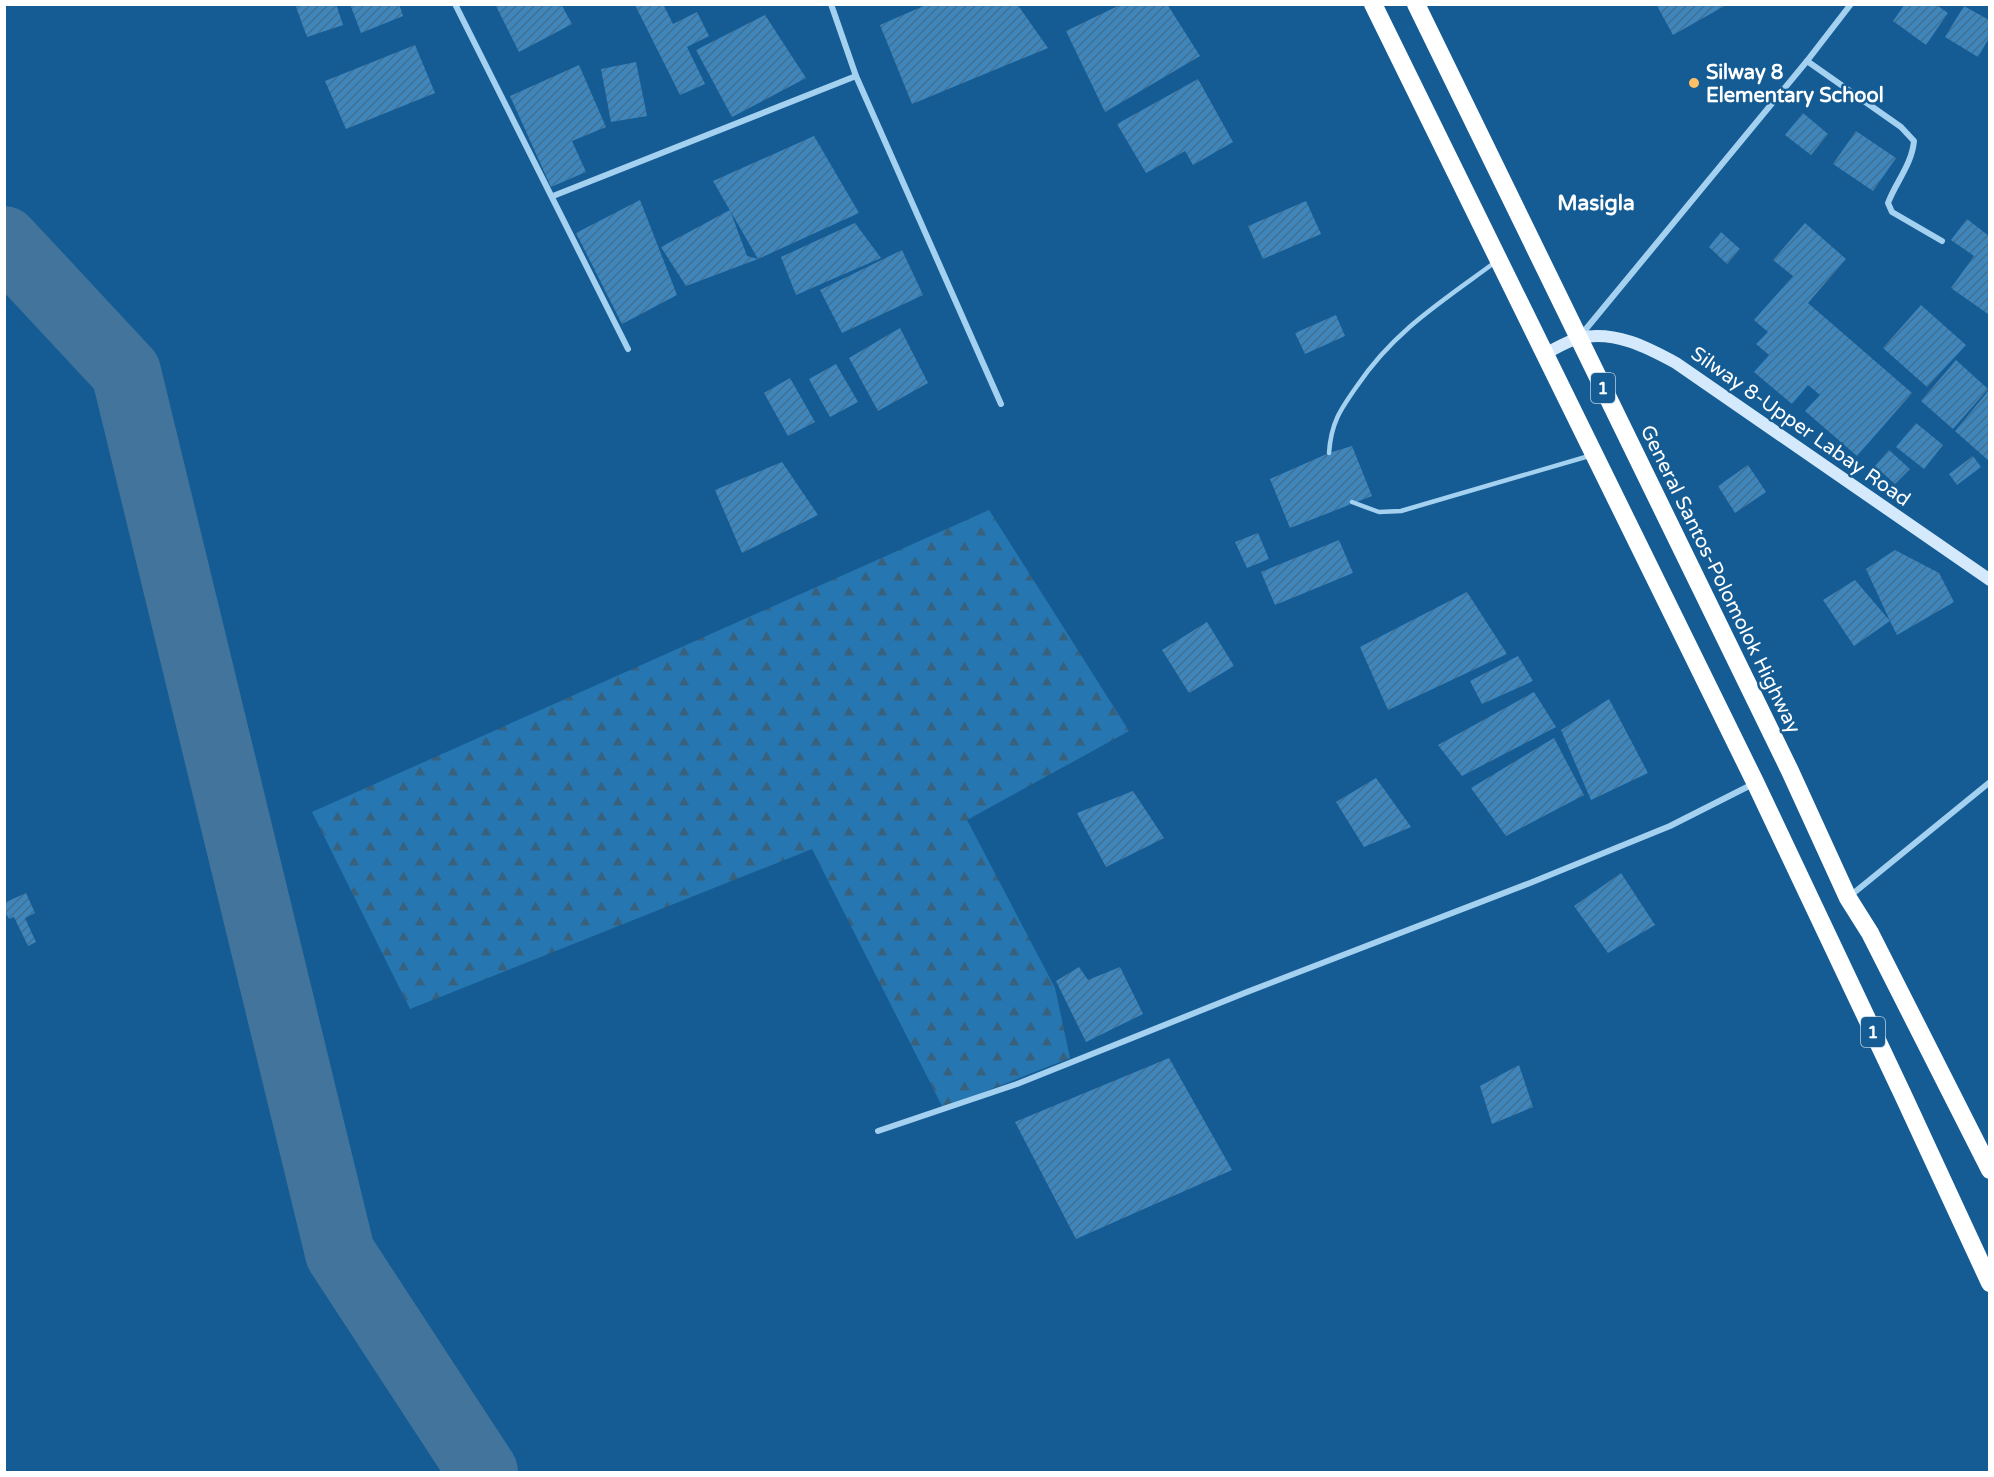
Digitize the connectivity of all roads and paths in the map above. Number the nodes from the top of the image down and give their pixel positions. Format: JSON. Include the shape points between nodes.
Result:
{"nodes":[{"id":1,"x":455,"y":4,"type":"edge"},
{"id":2,"x":831,"y":4,"type":"edge"},
{"id":3,"x":1373,"y":4,"type":"edge"},
{"id":4,"x":1416,"y":4,"type":"edge"},
{"id":5,"x":1851,"y":4,"type":"edge"},
{"id":6,"x":1807,"y":61,"type":"junction"},
{"id":7,"x":856,"y":76,"type":"junction"},
{"id":8,"x":553,"y":196,"type":"junction"},
{"id":9,"x":1942,"y":241,"type":"dead end"},
{"id":10,"x":1499,"y":260,"type":"junction"},
{"id":11,"x":1578,"y":338,"type":"junction"},
{"id":12,"x":628,"y":348,"type":"dead end"},
{"id":13,"x":1545,"y":354,"type":"junction"},
{"id":14,"x":1001,"y":404,"type":"dead end"},
{"id":15,"x":1329,"y":453,"type":"dead end"},
{"id":16,"x":1594,"y":454,"type":"junction"},
{"id":17,"x":1352,"y":502,"type":"dead end"},
{"id":18,"x":1989,"y":580,"type":"edge"},
{"id":19,"x":1755,"y":782,"type":"junction"},
{"id":20,"x":1989,"y":782,"type":"edge"},
{"id":21,"x":1848,"y":898,"type":"junction"},
{"id":22,"x":878,"y":1131,"type":"dead end"},
{"id":23,"x":1989,"y":1170,"type":"edge"},
{"id":24,"x":1989,"y":1283,"type":"edge"}],
"edges":[{"from":1,"to":8,"type":"street"},
{"from":2,"to":7,"type":"street"},
{"from":3,"to":10,"type":"highway","number":"1"},
{"from":4,"to":11,"type":"highway","name":"General Santos-Polomolok Highway","number":"1"},
{"from":5,"to":6,"type":"street"},
{"from":6,"to":9,"type":"street","via":[[1901,127],[1914,141],[1913,155],[1888,203],[1892,212]]},
{"from":6,"to":11,"type":"street"},
{"from":7,"to":8,"type":"street"},
{"from":7,"to":14,"type":"street"},
{"from":8,"to":12,"type":"street"},
{"from":10,"to":13,"type":"highway","number":"1"},
{"from":10,"to":15,"type":"lane","via":[[1412,322],[1374,360],[1340,411],[1330,434]]},
{"from":11,"to":13,"type":"main road"},
{"from":11,"to":18,"type":"main road","name":"Silway 8-Upper Labay Road","via":[[1605,336],[1629,340],[1676,363]]},
{"from":11,"to":21,"type":"highway","name":"General Santos-Polomolok Highway","number":"1"},
{"from":13,"to":16,"type":"highway","number":"1"},
{"from":16,"to":17,"type":"lane","via":[[1401,511],[1379,512]]},
{"from":16,"to":19,"type":"highway","number":"1"},
{"from":19,"to":22,"type":"street","via":[[1670,826],[1530,884],[1017,1084]]},
{"from":19,"to":24,"type":"highway","number":"1"},
{"from":20,"to":21,"type":"street"},
{"from":21,"to":23,"type":"highway","name":"General Santos-Polomolok Highway","number":"1","via":[[1870,933]]}]}
